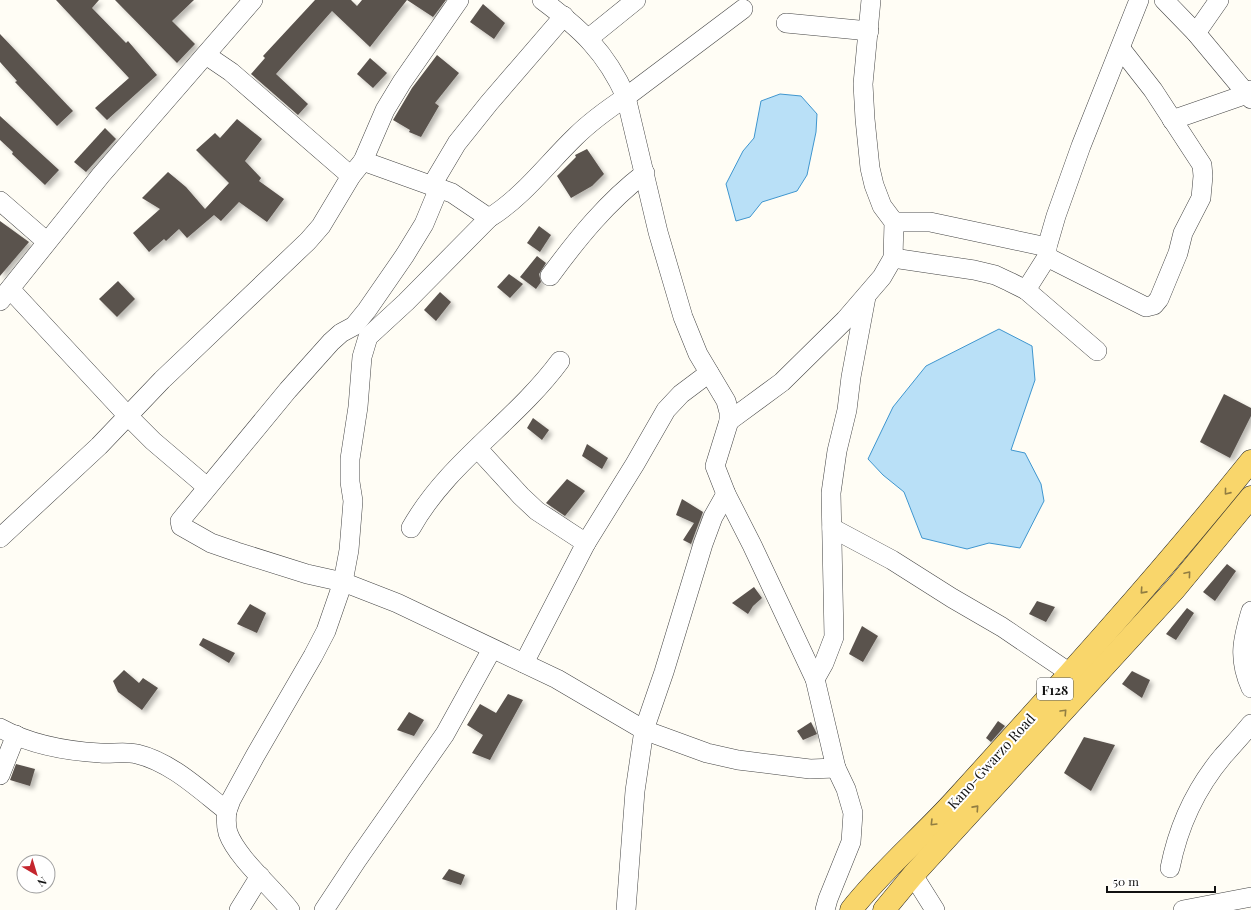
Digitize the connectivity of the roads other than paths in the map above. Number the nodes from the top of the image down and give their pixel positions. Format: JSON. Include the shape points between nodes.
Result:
{"nodes":[{"id":1,"x":252,"y":0,"type":"edge"},
{"id":2,"x":460,"y":0,"type":"edge"},
{"id":3,"x":542,"y":0,"type":"edge"},
{"id":4,"x":636,"y":0,"type":"edge"},
{"id":5,"x":871,"y":0,"type":"edge"},
{"id":6,"x":1139,"y":0,"type":"edge"},
{"id":7,"x":1164,"y":0,"type":"edge"},
{"id":8,"x":1219,"y":0,"type":"edge"},
{"id":9,"x":743,"y":8,"type":"dead end"},
{"id":10,"x":564,"y":16,"type":"junction"},
{"id":11,"x":786,"y":23,"type":"dead end"},
{"id":12,"x":869,"y":32,"type":"junction"},
{"id":13,"x":1196,"y":33,"type":"junction"},
{"id":14,"x":589,"y":38,"type":"junction"},
{"id":15,"x":1120,"y":49,"type":"junction"},
{"id":16,"x":206,"y":55,"type":"junction"},
{"id":17,"x":1250,"y":94,"type":"edge"},
{"id":18,"x":626,"y":98,"type":"junction"},
{"id":19,"x":1172,"y":120,"type":"junction"},
{"id":20,"x":364,"y":161,"type":"junction"},
{"id":21,"x":645,"y":173,"type":"junction"},
{"id":22,"x":351,"y":176,"type":"junction"},
{"id":23,"x":435,"y":187,"type":"junction"},
{"id":24,"x":0,"y":201,"type":"edge"},
{"id":25,"x":489,"y":218,"type":"junction"},
{"id":26,"x":894,"y":222,"type":"junction"},
{"id":27,"x":46,"y":241,"type":"junction"},
{"id":28,"x":1047,"y":252,"type":"junction"},
{"id":29,"x":893,"y":258,"type":"junction"},
{"id":30,"x":550,"y":276,"type":"dead end"},
{"id":31,"x":1026,"y":290,"type":"junction"},
{"id":32,"x":5,"y":295,"type":"edge"},
{"id":33,"x":867,"y":296,"type":"junction"},
{"id":34,"x":361,"y":331,"type":"junction"},
{"id":35,"x":1097,"y":351,"type":"dead end"},
{"id":36,"x":560,"y":361,"type":"dead end"},
{"id":37,"x":709,"y":373,"type":"junction"},
{"id":38,"x":128,"y":416,"type":"junction"},
{"id":39,"x":729,"y":421,"type":"junction"},
{"id":40,"x":478,"y":448,"type":"junction"},
{"id":41,"x":1251,"y":462,"type":"edge"},
{"id":42,"x":207,"y":487,"type":"junction"},
{"id":43,"x":726,"y":494,"type":"junction"},
{"id":44,"x":1251,"y":497,"type":"edge"},
{"id":45,"x":411,"y":528,"type":"dead end"},
{"id":46,"x":832,"y":528,"type":"junction"},
{"id":47,"x":0,"y":538,"type":"edge"},
{"id":48,"x":586,"y":542,"type":"junction"},
{"id":49,"x":344,"y":582,"type":"junction"},
{"id":50,"x":1251,"y":611,"type":"edge"},
{"id":51,"x":492,"y":649,"type":"junction"},
{"id":52,"x":524,"y":663,"type":"junction"},
{"id":53,"x":1070,"y":673,"type":"junction"},
{"id":54,"x":815,"y":679,"type":"junction"},
{"id":55,"x":1251,"y":688,"type":"edge"},
{"id":56,"x":1251,"y":724,"type":"edge"},
{"id":57,"x":644,"y":730,"type":"junction"},
{"id":58,"x":8,"y":731,"type":"edge"},
{"id":59,"x":836,"y":768,"type":"junction"},
{"id":60,"x":0,"y":775,"type":"edge"},
{"id":61,"x":227,"y":811,"type":"junction"},
{"id":62,"x":1170,"y":868,"type":"dead end"},
{"id":63,"x":913,"y":875,"type":"junction"},
{"id":64,"x":260,"y":876,"type":"junction"},
{"id":65,"x":1251,"y":897,"type":"edge"},
{"id":66,"x":239,"y":910,"type":"edge"},
{"id":67,"x":290,"y":910,"type":"edge"},
{"id":68,"x":324,"y":910,"type":"edge"},
{"id":69,"x":626,"y":910,"type":"edge"},
{"id":70,"x":825,"y":910,"type":"edge"},
{"id":71,"x":851,"y":910,"type":"edge"},
{"id":72,"x":884,"y":910,"type":"edge"},
{"id":73,"x":935,"y":910,"type":"edge"},
{"id":74,"x":1183,"y":910,"type":"edge"}],
"edges":[{"from":1,"to":16,"type":"street"},
{"from":2,"to":20,"type":"street","via":[[385,110]]},
{"from":3,"to":10,"type":"street"},
{"from":4,"to":14,"type":"street"},
{"from":5,"to":12,"type":"street"},
{"from":6,"to":15,"type":"street"},
{"from":7,"to":13,"type":"street"},
{"from":8,"to":13,"type":"street"},
{"from":9,"to":18,"type":"street"},
{"from":10,"to":14,"type":"street"},
{"from":10,"to":23,"type":"street","via":[[462,138]]},
{"from":11,"to":12,"type":"street"},
{"from":12,"to":26,"type":"street","via":[[864,84],[870,168],[882,206]]},
{"from":13,"to":17,"type":"street"},
{"from":14,"to":18,"type":"street","via":[[618,79]]},
{"from":15,"to":19,"type":"street","via":[[1153,90]]},
{"from":15,"to":28,"type":"street","via":[[1081,146]]},
{"from":16,"to":22,"type":"street","via":[[231,72]]},
{"from":16,"to":27,"type":"street"},
{"from":17,"to":19,"type":"street"},
{"from":18,"to":21,"type":"street"},
{"from":18,"to":25,"type":"street","via":[[606,110],[576,136],[505,208]]},
{"from":19,"to":28,"type":"street","via":[[1202,165],[1203,188],[1157,302],[1146,307]]},
{"from":20,"to":22,"type":"street"},
{"from":20,"to":23,"type":"street"},
{"from":21,"to":30,"type":"street","via":[[608,205]]},
{"from":21,"to":37,"type":"street","via":[[658,232],[683,317]]},
{"from":22,"to":38,"type":"street","via":[[336,204],[308,241],[162,380]]},
{"from":23,"to":25,"type":"street","via":[[452,192]]},
{"from":23,"to":34,"type":"street","via":[[424,224]]},
{"from":24,"to":27,"type":"street"},
{"from":25,"to":34,"type":"street","via":[[406,302]]},
{"from":26,"to":28,"type":"street","via":[[930,222]]},
{"from":26,"to":29,"type":"street"},
{"from":27,"to":32,"type":"street"},
{"from":28,"to":31,"type":"street"},
{"from":29,"to":31,"type":"street","via":[[988,274]]},
{"from":29,"to":33,"type":"street"},
{"from":31,"to":35,"type":"street"},
{"from":32,"to":38,"type":"street"},
{"from":33,"to":39,"type":"street","via":[[782,382]]},
{"from":33,"to":46,"type":"street","via":[[833,474]]},
{"from":34,"to":42,"type":"street","via":[[341,333],[331,342]]},
{"from":34,"to":49,"type":"street","via":[[362,357],[358,407],[350,459],[353,501]]},
{"from":36,"to":40,"type":"street","via":[[526,402]]},
{"from":37,"to":39,"type":"street","via":[[726,401]]},
{"from":37,"to":48,"type":"street","via":[[681,394],[666,410]]},
{"from":38,"to":42,"type":"street"},
{"from":38,"to":47,"type":"street"},
{"from":39,"to":43,"type":"street","via":[[715,466]]},
{"from":40,"to":45,"type":"street","via":[[457,466]]},
{"from":40,"to":48,"type":"street","via":[[537,511]]},
{"from":41,"to":53,"type":"main road","name":"Kano-Gwarzo Road","number":"F128","one_way":true,"via":[[1192,534]]},
{"from":42,"to":49,"type":"street","via":[[180,521],[183,528],[211,543],[258,559]]},
{"from":43,"to":54,"type":"street"},
{"from":43,"to":57,"type":"street","via":[[713,517],[703,544]]},
{"from":63,"to":44,"type":"main road","name":"Kano-Gwarzo Road","number":"F128","one_way":true,"via":[[1175,589]]},
{"from":46,"to":53,"type":"street","via":[[892,560],[1002,627]]},
{"from":46,"to":54,"type":"street","via":[[834,637]]},
{"from":48,"to":52,"type":"street"},
{"from":49,"to":51,"type":"street","via":[[397,603]]},
{"from":49,"to":61,"type":"street","via":[[326,631]]},
{"from":50,"to":55,"type":"street","via":[[1244,633],[1242,657]]},
{"from":51,"to":52,"type":"street"},
{"from":51,"to":68,"type":"street","via":[[445,734]]},
{"from":52,"to":57,"type":"street","via":[[588,696]]},
{"from":53,"to":71,"type":"main road","name":"Kano-Gwarzo Road","number":"F128","one_way":true,"via":[[950,806]]},
{"from":54,"to":59,"type":"street"},
{"from":56,"to":62,"type":"street","via":[[1203,783],[1178,835]]},
{"from":57,"to":59,"type":"street","via":[[738,760],[810,770]]},
{"from":57,"to":69,"type":"street","via":[[635,792]]},
{"from":58,"to":60,"type":"street"},
{"from":58,"to":61,"type":"street","via":[[49,747],[70,751],[136,754],[163,765],[187,780]]},
{"from":59,"to":70,"type":"street","via":[[849,800],[853,827],[851,842]]},
{"from":61,"to":64,"type":"street","via":[[226,823],[231,840]]},
{"from":63,"to":72,"type":"main road","name":"Kano-Gwarzo Road","number":"F128"},
{"from":63,"to":73,"type":"street"},
{"from":64,"to":66,"type":"street"},
{"from":64,"to":67,"type":"street"},
{"from":65,"to":74,"type":"street"}]}
